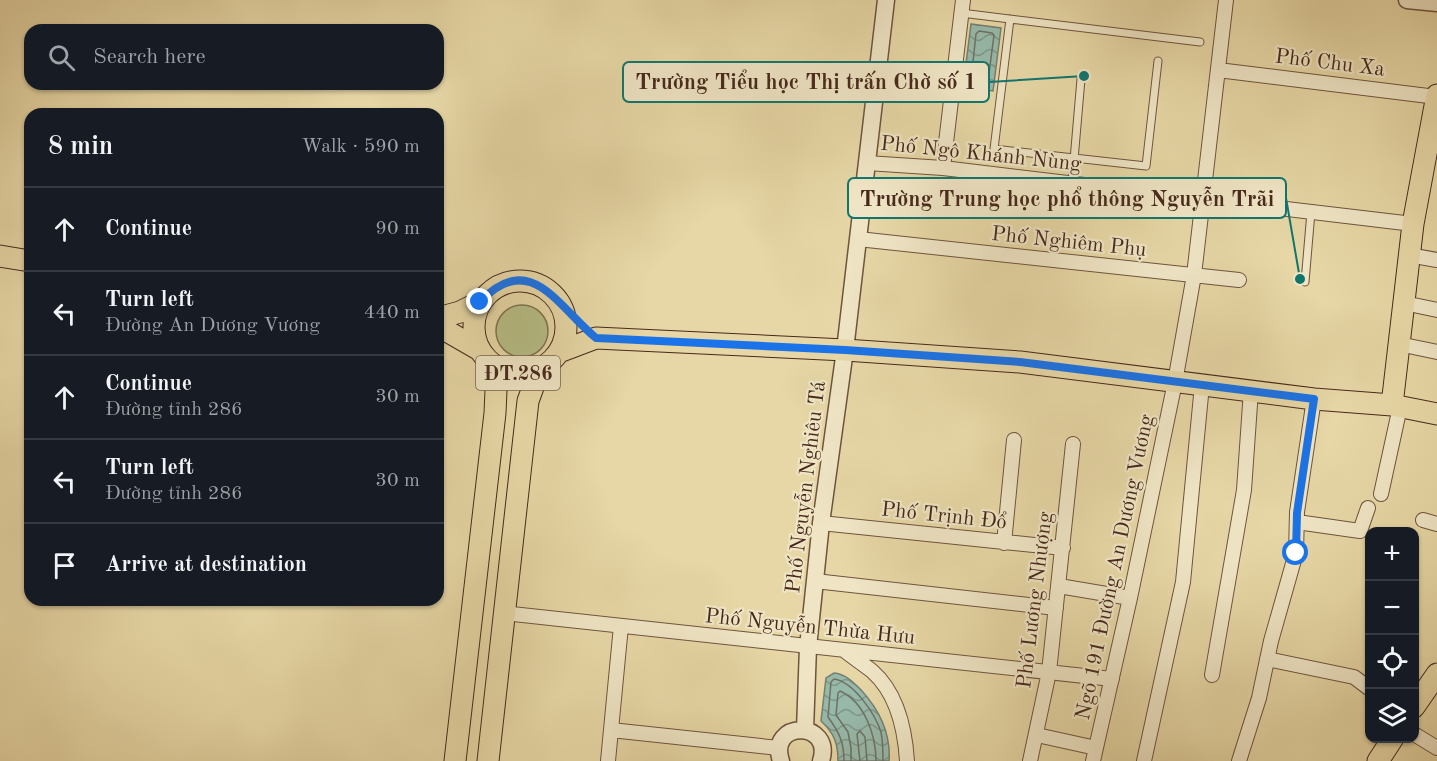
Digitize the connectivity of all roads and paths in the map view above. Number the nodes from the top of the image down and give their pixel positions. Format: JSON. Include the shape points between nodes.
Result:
{"nodes":[{"id":1,"x":886,"y":0,"type":"edge"},
{"id":2,"x":1226,"y":0,"type":"edge"},
{"id":3,"x":1407,"y":0,"type":"edge"},
{"id":4,"x":1437,"y":3,"type":"edge"},
{"id":5,"x":962,"y":7,"type":"edge"},
{"id":6,"x":1010,"y":19,"type":"junction"},
{"id":7,"x":1200,"y":42,"type":"dead end"},
{"id":8,"x":1158,"y":61,"type":"dead end"},
{"id":9,"x":1218,"y":70,"type":"junction"},
{"id":10,"x":1081,"y":79,"type":"dead end"},
{"id":11,"x":1437,"y":96,"type":"edge"},
{"id":12,"x":1074,"y":159,"type":"junction"},
{"id":13,"x":867,"y":163,"type":"junction"},
{"id":14,"x":943,"y":168,"type":"junction"},
{"id":15,"x":1072,"y":183,"type":"junction"},
{"id":16,"x":1203,"y":198,"type":"junction"},
{"id":17,"x":1311,"y":212,"type":"junction"},
{"id":18,"x":1413,"y":224,"type":"junction"},
{"id":19,"x":858,"y":239,"type":"junction"},
{"id":20,"x":1409,"y":255,"type":"junction"},
{"id":21,"x":0,"y":256,"type":"edge"},
{"id":22,"x":24,"y":260,"type":"edge"},
{"id":23,"x":1437,"y":260,"type":"edge"},
{"id":24,"x":1194,"y":275,"type":"junction"},
{"id":25,"x":1239,"y":280,"type":"dead end"},
{"id":26,"x":1305,"y":282,"type":"dead end"},
{"id":27,"x":480,"y":302,"type":"junction"},
{"id":28,"x":1404,"y":303,"type":"junction"},
{"id":29,"x":561,"y":306,"type":"junction"},
{"id":30,"x":1437,"y":310,"type":"edge"},
{"id":31,"x":444,"y":316,"type":"edge"},
{"id":32,"x":444,"y":330,"type":"edge"},
{"id":33,"x":596,"y":338,"type":"junction"},
{"id":34,"x":1399,"y":344,"type":"junction"},
{"id":35,"x":845,"y":350,"type":"junction"},
{"id":36,"x":1437,"y":352,"type":"edge"},
{"id":37,"x":483,"y":355,"type":"junction"},
{"id":38,"x":553,"y":359,"type":"junction"},
{"id":39,"x":1175,"y":382,"type":"junction"},
{"id":40,"x":1202,"y":385,"type":"junction"},
{"id":41,"x":1251,"y":390,"type":"junction"},
{"id":42,"x":1314,"y":399,"type":"junction"},
{"id":43,"x":1396,"y":406,"type":"junction"},
{"id":44,"x":1437,"y":414,"type":"edge"},
{"id":45,"x":1014,"y":440,"type":"dead end"},
{"id":46,"x":1073,"y":444,"type":"dead end"},
{"id":47,"x":1381,"y":494,"type":"dead end"},
{"id":48,"x":1368,"y":508,"type":"dead end"},
{"id":49,"x":1423,"y":520,"type":"dead end"},
{"id":50,"x":1297,"y":522,"type":"junction"},
{"id":51,"x":821,"y":523,"type":"junction"},
{"id":52,"x":1437,"y":524,"type":"edge"},
{"id":53,"x":1004,"y":543,"type":"junction"},
{"id":54,"x":1063,"y":548,"type":"junction"},
{"id":55,"x":815,"y":582,"type":"junction"},
{"id":56,"x":1059,"y":586,"type":"junction"},
{"id":57,"x":1130,"y":598,"type":"junction"},
{"id":58,"x":1056,"y":608,"type":"junction"},
{"id":59,"x":504,"y":613,"type":"junction"},
{"id":60,"x":621,"y":626,"type":"junction"},
{"id":61,"x":808,"y":647,"type":"junction"},
{"id":62,"x":844,"y":651,"type":"junction"},
{"id":63,"x":1267,"y":659,"type":"junction"},
{"id":64,"x":1049,"y":672,"type":"junction"},
{"id":65,"x":1437,"y":674,"type":"edge"},
{"id":66,"x":1212,"y":675,"type":"dead end"},
{"id":67,"x":1112,"y":679,"type":"junction"},
{"id":68,"x":1365,"y":685,"type":"edge"},
{"id":69,"x":1419,"y":700,"type":"edge"},
{"id":70,"x":611,"y":730,"type":"junction"},
{"id":71,"x":805,"y":730,"type":"junction"},
{"id":72,"x":1037,"y":735,"type":"junction"},
{"id":73,"x":1419,"y":737,"type":"edge"},
{"id":74,"x":1390,"y":743,"type":"edge"},
{"id":75,"x":1437,"y":748,"type":"edge"},
{"id":76,"x":1095,"y":754,"type":"edge"},
{"id":77,"x":780,"y":755,"type":"edge"},
{"id":78,"x":455,"y":761,"type":"edge"},
{"id":79,"x":488,"y":761,"type":"edge"},
{"id":80,"x":608,"y":761,"type":"edge"},
{"id":81,"x":821,"y":761,"type":"edge"},
{"id":82,"x":907,"y":761,"type":"edge"},
{"id":83,"x":1030,"y":761,"type":"edge"},
{"id":84,"x":1144,"y":761,"type":"edge"},
{"id":85,"x":1239,"y":761,"type":"edge"},
{"id":86,"x":1378,"y":761,"type":"edge"}],
"edges":[{"from":1,"to":13,"type":"street","name":"Phố Nguyễn Nghiêu Tá"},
{"from":2,"to":9,"type":"street","name":"Ngõ 191 Đường An Dương Vương"},
{"from":3,"to":4,"type":"street"},
{"from":5,"to":6,"type":"lane"},
{"from":5,"to":14,"type":"street"},
{"from":6,"to":7,"type":"lane"},
{"from":6,"to":12,"type":"lane","via":[[994,149]]},
{"from":8,"to":12,"type":"lane","via":[[1146,166]]},
{"from":9,"to":11,"type":"street","name":"Phố Chu Xa"},
{"from":9,"to":16,"type":"street","name":"Ngõ 191 Đường An Dương Vương"},
{"from":10,"to":12,"type":"lane"},
{"from":11,"to":18,"type":"main road"},
{"from":12,"to":15,"type":"lane"},
{"from":13,"to":14,"type":"street","name":"Phố Ngô Khánh Nùng"},
{"from":13,"to":19,"type":"street","name":"Phố Nguyễn Nghiêu Tá"},
{"from":14,"to":15,"type":"street","name":"Phố Ngô Khánh Nùng"},
{"from":15,"to":16,"type":"street","name":"Phố Ngô Khánh Nùng"},
{"from":16,"to":17,"type":"street","name":"Phố Ngô Khánh Nùng"},
{"from":16,"to":24,"type":"street","name":"Ngõ 191 Đường An Dương Vương"},
{"from":17,"to":18,"type":"street","name":"Phố Ngô Khánh Nùng"},
{"from":17,"to":26,"type":"lane"},
{"from":18,"to":20,"type":"main road"},
{"from":19,"to":24,"type":"street","name":"Phố Nghiêm Phụ"},
{"from":19,"to":35,"type":"street","name":"Phố Nguyễn Nghiêu Tá"},
{"from":20,"to":23,"type":"street"},
{"from":20,"to":28,"type":"main road"},
{"from":21,"to":22,"type":"main road"},
{"from":24,"to":25,"type":"street","name":"Phố Nghiêm Phụ"},
{"from":24,"to":39,"type":"street","name":"Ngõ 191 Đường An Dương Vương"},
{"from":27,"to":29,"type":"main road","via":[[491,290],[522,281],[538,284]]},
{"from":27,"to":31,"type":"main road"},
{"from":27,"to":37,"type":"main road","number":"ĐT.286","via":[[473,333]]},
{"from":28,"to":30,"type":"street"},
{"from":28,"to":34,"type":"main road"},
{"from":29,"to":33,"type":"main road"},
{"from":29,"to":38,"type":"main road","number":"ĐT.286","via":[[566,329]]},
{"from":32,"to":37,"type":"main road","number":"ĐT.286"},
{"from":33,"to":35,"type":"main road","number":"ĐT.286"},
{"from":33,"to":38,"type":"main road","number":"ĐT.286"},
{"from":34,"to":36,"type":"street"},
{"from":34,"to":43,"type":"main road"},
{"from":35,"to":39,"type":"main road","number":"ĐT.286","via":[[1020,362]]},
{"from":35,"to":51,"type":"street","name":"Phố Nguyễn Nghiêu Tá"},
{"from":37,"to":38,"type":"main road","number":"ĐT.286","via":[[498,369],[522,374],[534,372]]},
{"from":37,"to":78,"type":"main road","via":[[496,390],[495,413]]},
{"from":38,"to":59,"type":"main road","via":[[536,379],[528,401]]},
{"from":39,"to":40,"type":"main road","number":"ĐT.286"},
{"from":39,"to":57,"type":"street","name":"Ngõ 191 Đường An Dương Vương"},
{"from":40,"to":41,"type":"main road","number":"ĐT.286"},
{"from":40,"to":84,"type":"street","via":[[1183,582]]},
{"from":41,"to":42,"type":"main road","number":"ĐT.286"},
{"from":41,"to":66,"type":"street","via":[[1244,490]]},
{"from":42,"to":43,"type":"main road","number":"ĐT.286"},
{"from":42,"to":50,"type":"street"},
{"from":43,"to":44,"type":"main road","number":"ĐT.286"},
{"from":43,"to":47,"type":"street"},
{"from":45,"to":53,"type":"street"},
{"from":46,"to":54,"type":"street","name":"Phố Lương Nhượng"},
{"from":48,"to":50,"type":"street","via":[[1360,531]]},
{"from":49,"to":52,"type":"street"},
{"from":50,"to":63,"type":"street","via":[[1296,553]]},
{"from":51,"to":53,"type":"street","name":"Phố Trịnh Đổ"},
{"from":51,"to":55,"type":"street","name":"Phố Nguyễn Nghiêu Tá"},
{"from":53,"to":54,"type":"street","name":"Phố Trịnh Đổ"},
{"from":54,"to":56,"type":"street","name":"Phố Lương Nhượng"},
{"from":55,"to":58,"type":"street"},
{"from":55,"to":61,"type":"street","name":"Phố Nguyễn Nghiêu Tá"},
{"from":56,"to":57,"type":"street"},
{"from":56,"to":58,"type":"street","name":"Phố Lương Nhượng"},
{"from":57,"to":67,"type":"street","name":"Ngõ 191 Đường An Dương Vương"},
{"from":58,"to":64,"type":"street","name":"Phố Lương Nhượng"},
{"from":59,"to":60,"type":"street","name":"Phố Nguyễn Thừa Hưu"},
{"from":59,"to":79,"type":"main road"},
{"from":60,"to":61,"type":"street","name":"Phố Nguyễn Thừa Hưu"},
{"from":60,"to":70,"type":"street"},
{"from":61,"to":62,"type":"street","name":"Phố Nguyễn Thừa Hưu"},
{"from":61,"to":71,"type":"street","name":"Phố Nguyễn Nghiêu Tá"},
{"from":62,"to":64,"type":"street","name":"Phố Nguyễn Thừa Hưu"},
{"from":62,"to":82,"type":"street","via":[[873,672],[891,695],[905,735]]},
{"from":63,"to":68,"type":"street","via":[[1354,677]]},
{"from":63,"to":85,"type":"street"},
{"from":64,"to":67,"type":"street","name":"Phố Nguyễn Thừa Hưu"},
{"from":64,"to":72,"type":"street","name":"Phố Lương Nhượng"},
{"from":65,"to":69,"type":"main road"},
{"from":67,"to":76,"type":"street","name":"Ngõ 191 Đường An Dương Vương"},
{"from":70,"to":77,"type":"street"},
{"from":70,"to":80,"type":"street"},
{"from":71,"to":77,"type":"street","via":[[793,731],[783,738]]},
{"from":71,"to":81,"type":"street","via":[[820,741]]},
{"from":72,"to":76,"type":"street"},
{"from":72,"to":83,"type":"street","name":"Phố Lương Nhượng"},
{"from":73,"to":75,"type":"street"},
{"from":74,"to":86,"type":"main road"}]}
